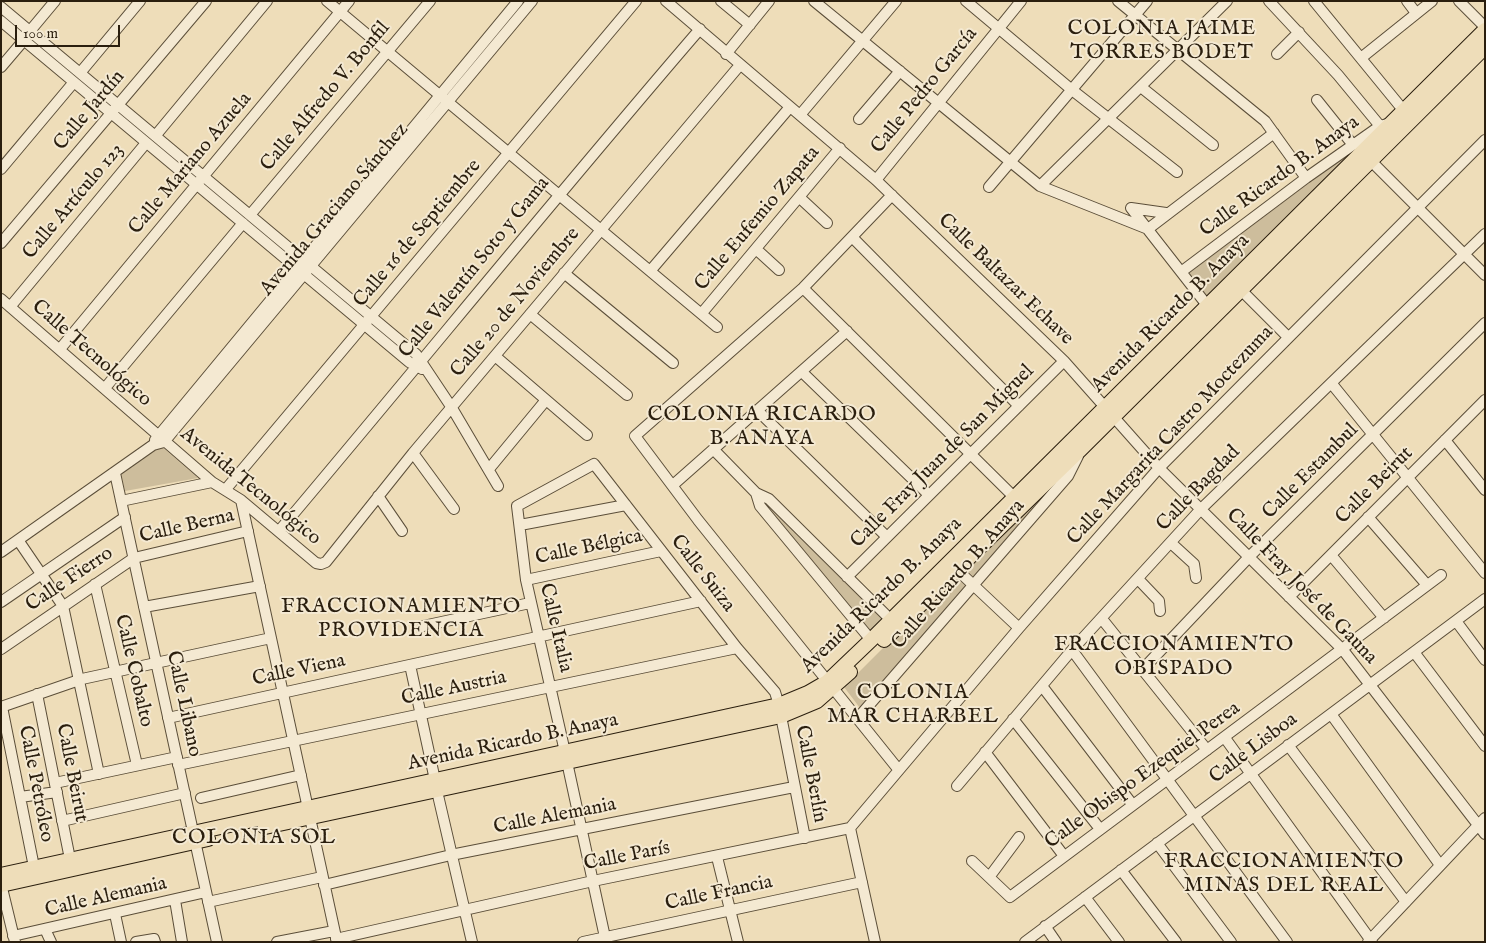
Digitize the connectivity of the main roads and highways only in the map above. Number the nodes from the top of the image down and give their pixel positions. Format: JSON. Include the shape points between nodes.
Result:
{"nodes":[{"id":1,"x":1485,"y":28,"type":"edge"},
{"id":2,"x":1485,"y":47,"type":"edge"},
{"id":3,"x":1391,"y":126,"type":"junction"},
{"id":4,"x":1211,"y":310,"type":"junction"},
{"id":5,"x":1109,"y":413,"type":"junction"},
{"id":6,"x":952,"y":565,"type":"junction"},
{"id":7,"x":830,"y":685,"type":"junction"},
{"id":8,"x":194,"y":838,"type":"junction"},
{"id":9,"x":1,"y":875,"type":"edge"},
{"id":10,"x":1,"y":885,"type":"edge"}],
"edges":[{"from":1,"to":3,"type":"main road","name":"Avenida Ricardo B. Anaya"},
{"from":2,"to":3,"type":"main road","name":"Avenida Ricardo B. Anaya"},
{"from":3,"to":4,"type":"main road","name":"Avenida Ricardo B. Anaya"},
{"from":3,"to":4,"type":"main road","name":"Avenida Ricardo B. Anaya","via":[[1371,161],[1240,289]]},
{"from":4,"to":5,"type":"main road","name":"Avenida Ricardo B. Anaya"},
{"from":5,"to":6,"type":"main road","name":"Avenida Ricardo B. Anaya","via":[[1014,497]]},
{"from":5,"to":6,"type":"main road","name":"Avenida Ricardo B. Anaya","via":[[1080,450]]},
{"from":6,"to":7,"type":"main road","name":"Avenida Ricardo B. Anaya"},
{"from":6,"to":7,"type":"main road","name":"Avenida Ricardo B. Anaya","via":[[890,620]]},
{"from":7,"to":8,"type":"main road","name":"Avenida Ricardo B. Anaya","via":[[808,693],[780,711]]},
{"from":8,"to":9,"type":"main road","name":"Avenida Ricardo B. Anaya","via":[[70,859]]},
{"from":8,"to":10,"type":"main road","name":"Avenida Ricardo B. Anaya"}]}
